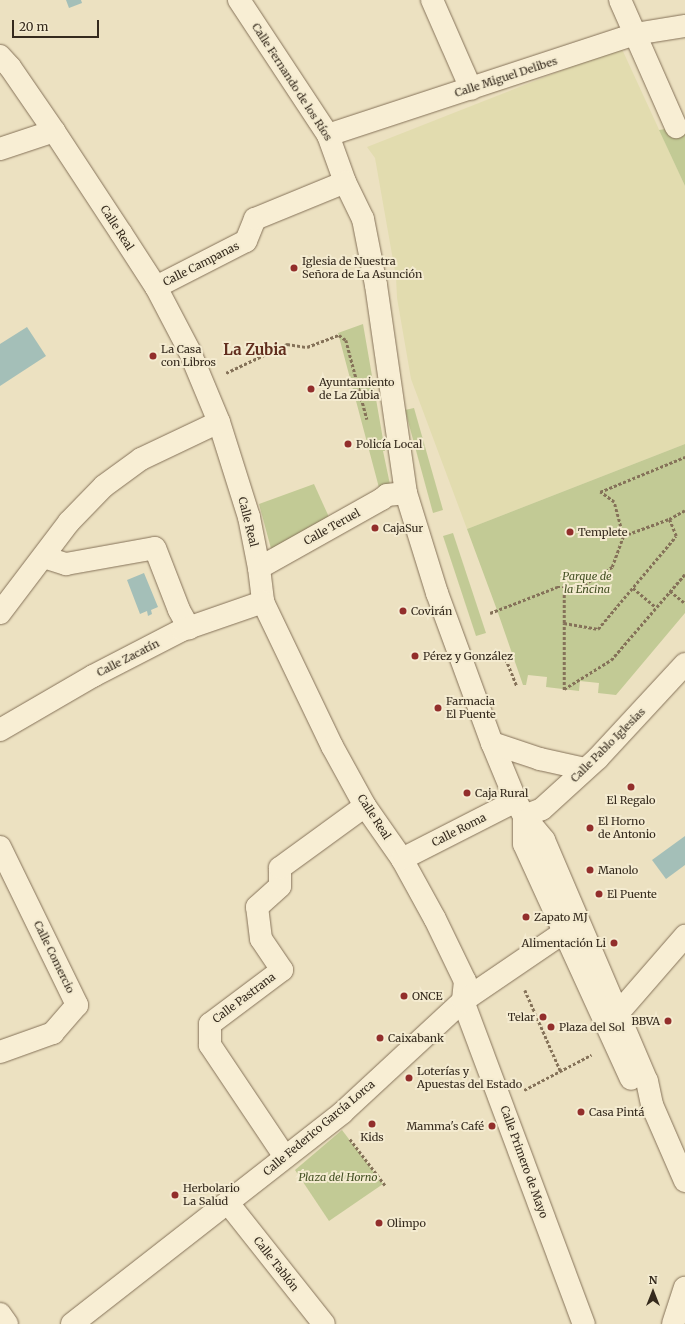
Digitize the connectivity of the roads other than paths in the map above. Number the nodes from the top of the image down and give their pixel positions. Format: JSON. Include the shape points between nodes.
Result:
{"nodes":[{"id":1,"x":239,"y":0,"type":"edge"},
{"id":2,"x":432,"y":0,"type":"edge"},
{"id":3,"x":620,"y":0,"type":"edge"},
{"id":4,"x":685,"y":26,"type":"edge"},
{"id":5,"x":634,"y":34,"type":"junction"},
{"id":6,"x":0,"y":56,"type":"edge"},
{"id":7,"x":471,"y":89,"type":"junction"},
{"id":8,"x":676,"y":127,"type":"dead end"},
{"id":9,"x":54,"y":131,"type":"junction"},
{"id":10,"x":328,"y":135,"type":"junction"},
{"id":11,"x":0,"y":149,"type":"edge"},
{"id":12,"x":346,"y":182,"type":"junction"},
{"id":13,"x":156,"y":287,"type":"junction"},
{"id":14,"x":219,"y":422,"type":"junction"},
{"id":15,"x":406,"y":493,"type":"junction"},
{"id":16,"x":44,"y":556,"type":"junction"},
{"id":17,"x":259,"y":568,"type":"junction"},
{"id":18,"x":263,"y":602,"type":"junction"},
{"id":19,"x":0,"y":613,"type":"edge"},
{"id":20,"x":189,"y":628,"type":"junction"},
{"id":21,"x":685,"y":664,"type":"edge"},
{"id":22,"x":0,"y":730,"type":"edge"},
{"id":23,"x":492,"y":743,"type":"junction"},
{"id":24,"x":584,"y":770,"type":"junction"},
{"id":25,"x":365,"y":806,"type":"junction"},
{"id":26,"x":520,"y":809,"type":"junction"},
{"id":27,"x":0,"y":847,"type":"edge"},
{"id":28,"x":402,"y":860,"type":"junction"},
{"id":29,"x":564,"y":932,"type":"junction"},
{"id":30,"x":685,"y":936,"type":"edge"},
{"id":31,"x":605,"y":978,"type":"junction"},
{"id":32,"x":463,"y":1001,"type":"junction"},
{"id":33,"x":619,"y":1012,"type":"junction"},
{"id":34,"x":0,"y":1052,"type":"edge"},
{"id":35,"x":652,"y":1105,"type":"junction"},
{"id":36,"x":285,"y":1157,"type":"junction"},
{"id":37,"x":685,"y":1181,"type":"edge"},
{"id":38,"x":228,"y":1203,"type":"junction"},
{"id":39,"x":685,"y":1288,"type":"edge"},
{"id":40,"x":0,"y":1314,"type":"edge"},
{"id":41,"x":83,"y":1321,"type":"edge"},
{"id":42,"x":6,"y":1324,"type":"edge"},
{"id":43,"x":324,"y":1324,"type":"edge"},
{"id":44,"x":584,"y":1324,"type":"edge"},
{"id":45,"x":672,"y":1324,"type":"edge"}],
"edges":[{"from":1,"to":10,"type":"street","name":"Calle Fernando de los Ríos"},
{"from":2,"to":7,"type":"street"},
{"from":3,"to":5,"type":"street"},
{"from":4,"to":5,"type":"street","name":"Calle Miguel Delibes"},
{"from":5,"to":7,"type":"street","name":"Calle Miguel Delibes"},
{"from":5,"to":8,"type":"street"},
{"from":6,"to":9,"type":"street","name":"Calle Real"},
{"from":7,"to":10,"type":"street","name":"Calle Miguel Delibes"},
{"from":9,"to":11,"type":"street"},
{"from":9,"to":13,"type":"street","name":"Calle Real"},
{"from":10,"to":12,"type":"street","name":"Calle Fernando de los Ríos"},
{"from":12,"to":13,"type":"street","name":"Calle Campanas","via":[[255,219],[246,240]]},
{"from":12,"to":15,"type":"street","name":"Calle Fernando de los Ríos","via":[[363,219],[376,285]]},
{"from":13,"to":14,"type":"street","name":"Calle Real","via":[[188,350]]},
{"from":14,"to":16,"type":"street","via":[[141,459],[104,486],[69,522]]},
{"from":14,"to":17,"type":"street","name":"Calle Real","via":[[249,517]]},
{"from":15,"to":17,"type":"street","name":"Calle Teruel","via":[[386,495]]},
{"from":15,"to":23,"type":"street","name":"Calle Fernando de los Ríos","via":[[450,631]]},
{"from":16,"to":19,"type":"street"},
{"from":16,"to":20,"type":"street","via":[[66,564],[155,548],[179,610]]},
{"from":17,"to":18,"type":"street","name":"Calle Real"},
{"from":18,"to":20,"type":"street","name":"Calle Zacatín"},
{"from":18,"to":25,"type":"street","name":"Calle Real","via":[[332,746]]},
{"from":20,"to":22,"type":"street","name":"Calle Zacatín","via":[[93,676]]},
{"from":21,"to":24,"type":"street","name":"Calle Pablo Iglesias","via":[[607,749]]},
{"from":23,"to":24,"type":"street"},
{"from":23,"to":26,"type":"street","name":"Calle Fernando de los Ríos"},
{"from":24,"to":26,"type":"street","name":"Calle Pablo Iglesias","via":[[542,809]]},
{"from":25,"to":28,"type":"street","name":"Calle Real"},
{"from":25,"to":36,"type":"street","name":"Calle Pastrana","via":[[280,868],[280,886],[257,907],[261,939],[282,970],[210,1024],[210,1045]]},
{"from":26,"to":28,"type":"street","name":"Calle Roma"},
{"from":26,"to":29,"type":"street","name":"Calle Fernando de los Ríos","via":[[524,844]]},
{"from":26,"to":31,"type":"street","name":"Calle Fernando de los Ríos","via":[[544,840]]},
{"from":27,"to":34,"type":"street","name":"Calle Comercio","via":[[77,1005],[53,1033]]},
{"from":28,"to":32,"type":"street","name":"Calle Real","via":[[435,919],[465,981]]},
{"from":29,"to":31,"type":"street","via":[[578,944],[590,968]]},
{"from":29,"to":32,"type":"street","name":"Calle Federico García Lorca"},
{"from":29,"to":35,"type":"street","name":"Calle Fernando de los Ríos","via":[[634,1085]]},
{"from":30,"to":33,"type":"street"},
{"from":31,"to":33,"type":"street","name":"Calle Fernando de los Ríos"},
{"from":32,"to":36,"type":"street","name":"Calle Federico García Lorca","via":[[334,1118]]},
{"from":32,"to":44,"type":"street","name":"Calle Primero de Mayo"},
{"from":33,"to":35,"type":"street","name":"Calle Fernando de los Ríos","via":[[647,1081]]},
{"from":35,"to":37,"type":"street"},
{"from":36,"to":38,"type":"street","name":"Calle Federico García Lorca"},
{"from":38,"to":41,"type":"street","name":"Calle Federico García Lorca"},
{"from":38,"to":43,"type":"street","name":"Calle Tablón"},
{"from":39,"to":45,"type":"street"},
{"from":40,"to":42,"type":"street"}]}
